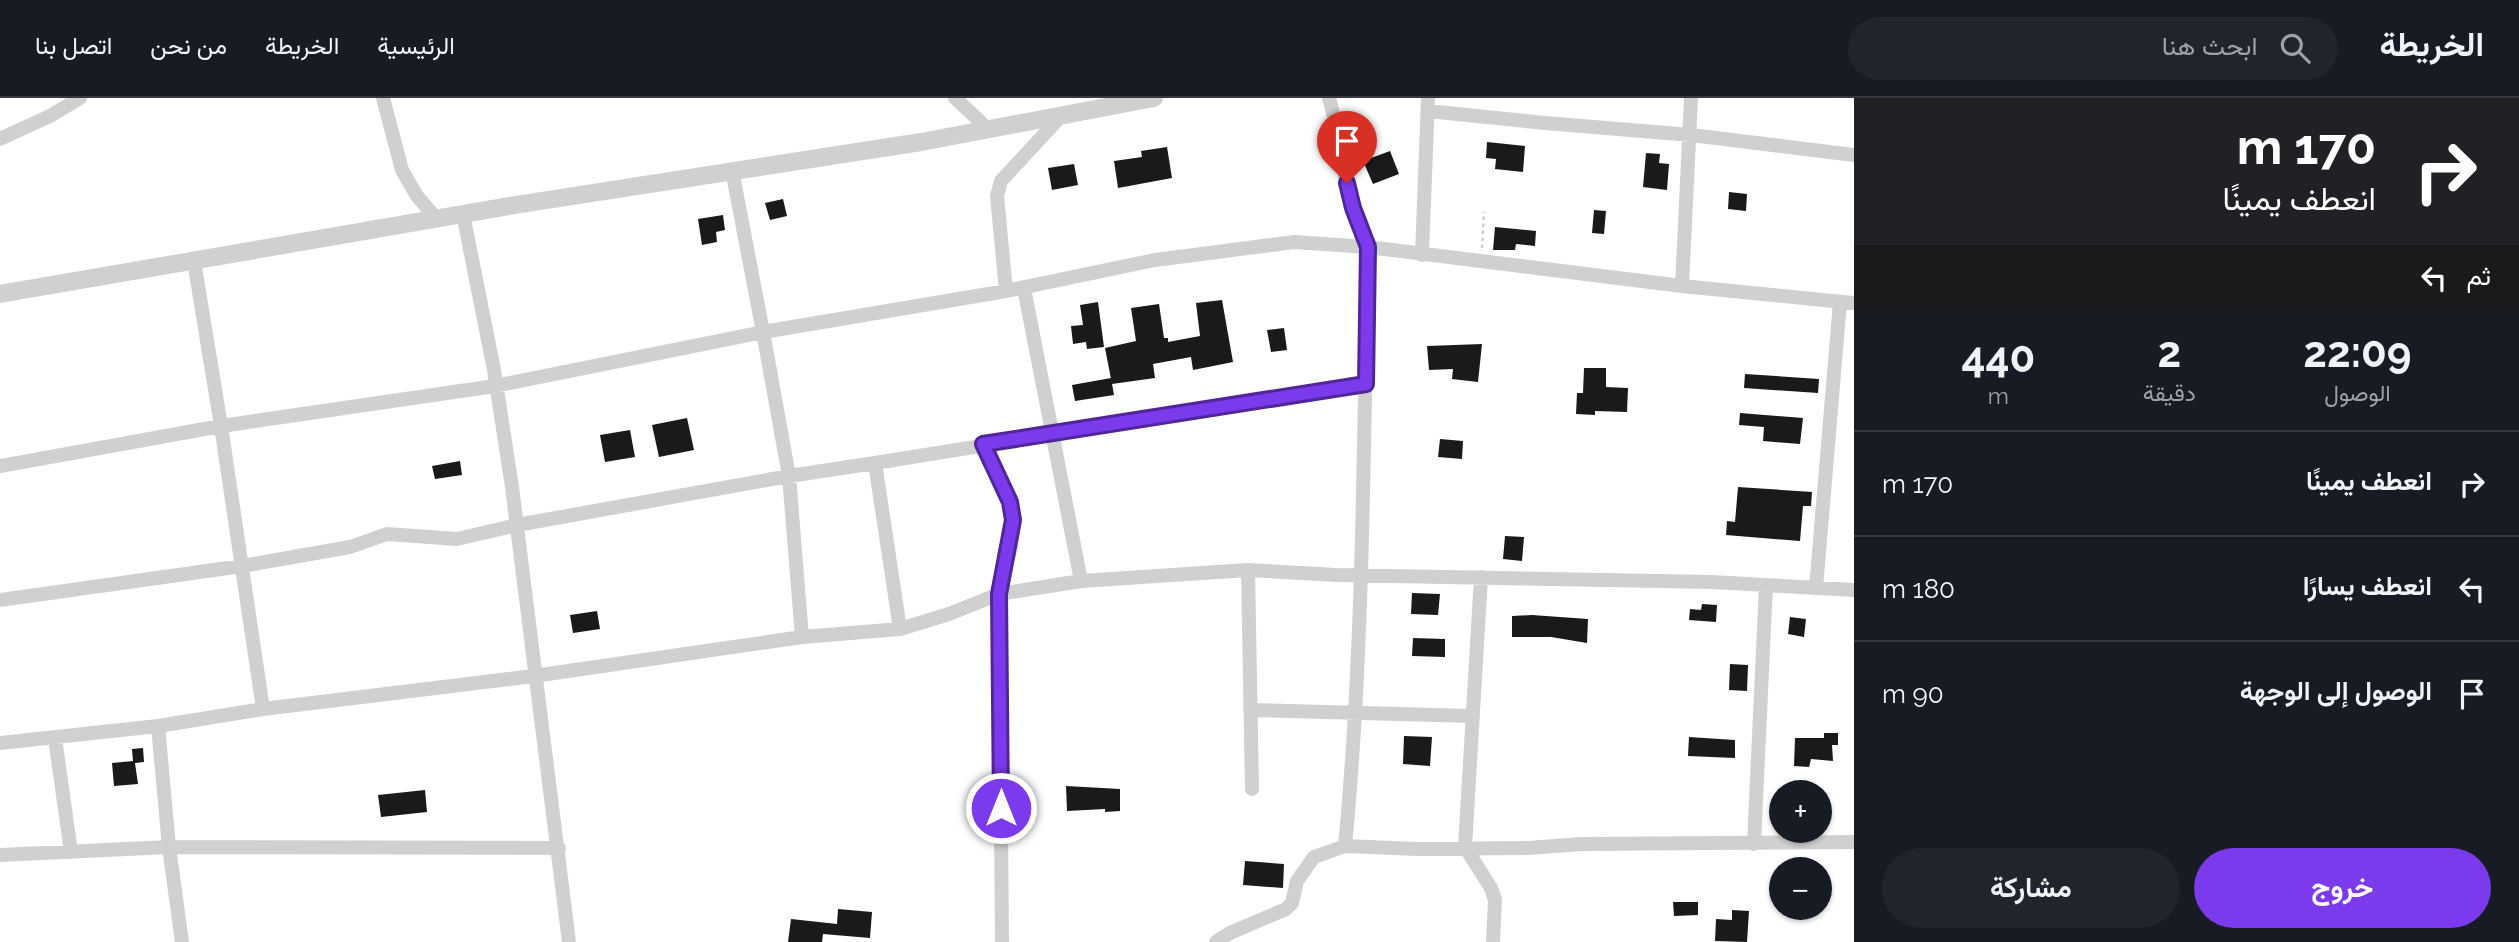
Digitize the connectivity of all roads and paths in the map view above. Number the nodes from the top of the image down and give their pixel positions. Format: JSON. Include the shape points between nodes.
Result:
{"nodes":[{"id":1,"x":80,"y":98,"type":"edge"},
{"id":2,"x":383,"y":98,"type":"edge"},
{"id":3,"x":955,"y":98,"type":"edge"},
{"id":4,"x":1154,"y":98,"type":"edge"},
{"id":5,"x":1329,"y":98,"type":"edge"},
{"id":6,"x":1691,"y":98,"type":"edge"},
{"id":7,"x":1428,"y":104,"type":"edge"},
{"id":8,"x":1062,"y":115,"type":"junction"},
{"id":9,"x":987,"y":128,"type":"junction"},
{"id":10,"x":1691,"y":135,"type":"junction"},
{"id":11,"x":0,"y":139,"type":"edge"},
{"id":12,"x":1854,"y":155,"type":"edge"},
{"id":13,"x":732,"y":170,"type":"junction"},
{"id":14,"x":1484,"y":212,"type":"dead end"},
{"id":15,"x":463,"y":214,"type":"junction"},
{"id":16,"x":436,"y":218,"type":"junction"},
{"id":17,"x":1368,"y":247,"type":"junction"},
{"id":18,"x":1422,"y":255,"type":"junction"},
{"id":19,"x":194,"y":261,"type":"junction"},
{"id":20,"x":1481,"y":262,"type":"junction"},
{"id":21,"x":1682,"y":286,"type":"junction"},
{"id":22,"x":1024,"y":288,"type":"junction"},
{"id":23,"x":1006,"y":291,"type":"junction"},
{"id":24,"x":0,"y":294,"type":"edge"},
{"id":25,"x":1847,"y":302,"type":"edge"},
{"id":26,"x":763,"y":332,"type":"junction"},
{"id":27,"x":1366,"y":384,"type":"junction"},
{"id":28,"x":495,"y":386,"type":"junction"},
{"id":29,"x":221,"y":426,"type":"junction"},
{"id":30,"x":1054,"y":433,"type":"junction"},
{"id":31,"x":983,"y":444,"type":"junction"},
{"id":32,"x":875,"y":463,"type":"junction"},
{"id":33,"x":0,"y":466,"type":"edge"},
{"id":34,"x":789,"y":475,"type":"junction"},
{"id":35,"x":517,"y":525,"type":"junction"},
{"id":36,"x":242,"y":566,"type":"junction"},
{"id":37,"x":1248,"y":570,"type":"junction"},
{"id":38,"x":1361,"y":574,"type":"junction"},
{"id":39,"x":1481,"y":577,"type":"junction"},
{"id":40,"x":1081,"y":581,"type":"junction"},
{"id":41,"x":1766,"y":584,"type":"junction"},
{"id":42,"x":1816,"y":588,"type":"junction"},
{"id":43,"x":1854,"y":590,"type":"edge"},
{"id":44,"x":999,"y":594,"type":"junction"},
{"id":45,"x":0,"y":600,"type":"edge"},
{"id":46,"x":900,"y":629,"type":"junction"},
{"id":47,"x":802,"y":637,"type":"junction"},
{"id":48,"x":534,"y":676,"type":"junction"},
{"id":49,"x":263,"y":709,"type":"junction"},
{"id":50,"x":1250,"y":710,"type":"junction"},
{"id":51,"x":1354,"y":713,"type":"junction"},
{"id":52,"x":1473,"y":716,"type":"junction"},
{"id":53,"x":158,"y":726,"type":"junction"},
{"id":54,"x":55,"y":738,"type":"junction"},
{"id":55,"x":0,"y":743,"type":"edge"},
{"id":56,"x":1252,"y":789,"type":"dead end"},
{"id":57,"x":1854,"y":842,"type":"edge"},
{"id":58,"x":1754,"y":844,"type":"junction"},
{"id":59,"x":1345,"y":846,"type":"junction"},
{"id":60,"x":169,"y":847,"type":"junction"},
{"id":61,"x":559,"y":848,"type":"junction"},
{"id":62,"x":1465,"y":848,"type":"junction"},
{"id":63,"x":71,"y":852,"type":"junction"},
{"id":64,"x":0,"y":855,"type":"edge"},
{"id":65,"x":182,"y":942,"type":"edge"},
{"id":66,"x":569,"y":942,"type":"edge"},
{"id":67,"x":1002,"y":942,"type":"edge"},
{"id":68,"x":1216,"y":942,"type":"edge"},
{"id":69,"x":1493,"y":942,"type":"edge"}],
"edges":[{"from":1,"to":11,"type":"street"},
{"from":2,"to":16,"type":"street","via":[[402,170]]},
{"from":3,"to":9,"type":"street"},
{"from":4,"to":8,"type":"street"},
{"from":5,"to":17,"type":"street","via":[[1353,208]]},
{"from":6,"to":10,"type":"street"},
{"from":7,"to":10,"type":"street","via":[[1545,123]]},
{"from":7,"to":18,"type":"street"},
{"from":8,"to":9,"type":"street"},
{"from":8,"to":23,"type":"street","via":[[1001,181],[997,196]]},
{"from":9,"to":13,"type":"street"},
{"from":10,"to":12,"type":"street"},
{"from":10,"to":21,"type":"street"},
{"from":13,"to":15,"type":"street"},
{"from":13,"to":26,"type":"street"},
{"from":14,"to":20,"type":"path"},
{"from":15,"to":16,"type":"street"},
{"from":15,"to":28,"type":"street"},
{"from":16,"to":19,"type":"street"},
{"from":17,"to":18,"type":"street"},
{"from":17,"to":22,"type":"street","via":[[1294,242],[1256,246],[1155,260]]},
{"from":17,"to":27,"type":"street"},
{"from":18,"to":20,"type":"street"},
{"from":19,"to":24,"type":"street"},
{"from":19,"to":29,"type":"street"},
{"from":20,"to":21,"type":"street"},
{"from":21,"to":25,"type":"street"},
{"from":22,"to":23,"type":"street"},
{"from":22,"to":30,"type":"street"},
{"from":23,"to":26,"type":"street"},
{"from":25,"to":42,"type":"street"},
{"from":26,"to":28,"type":"street"},
{"from":26,"to":34,"type":"street"},
{"from":27,"to":30,"type":"street"},
{"from":27,"to":38,"type":"street"},
{"from":28,"to":29,"type":"street"},
{"from":28,"to":35,"type":"street"},
{"from":29,"to":33,"type":"street"},
{"from":29,"to":36,"type":"street"},
{"from":30,"to":31,"type":"street"},
{"from":30,"to":40,"type":"street"},
{"from":31,"to":32,"type":"street"},
{"from":31,"to":44,"type":"street","via":[[1010,502],[1013,520]]},
{"from":32,"to":34,"type":"street"},
{"from":32,"to":46,"type":"street"},
{"from":34,"to":35,"type":"street"},
{"from":34,"to":47,"type":"street"},
{"from":35,"to":36,"type":"street","via":[[457,539],[387,534],[350,547]]},
{"from":35,"to":48,"type":"street"},
{"from":36,"to":45,"type":"street"},
{"from":36,"to":49,"type":"street"},
{"from":37,"to":38,"type":"street"},
{"from":37,"to":40,"type":"street"},
{"from":37,"to":50,"type":"street"},
{"from":38,"to":39,"type":"street"},
{"from":38,"to":51,"type":"street"},
{"from":39,"to":41,"type":"street"},
{"from":39,"to":52,"type":"street"},
{"from":40,"to":44,"type":"street"},
{"from":41,"to":42,"type":"street"},
{"from":41,"to":58,"type":"street"},
{"from":42,"to":43,"type":"street"},
{"from":44,"to":46,"type":"street"},
{"from":44,"to":67,"type":"street"},
{"from":46,"to":47,"type":"street"},
{"from":47,"to":48,"type":"street"},
{"from":48,"to":49,"type":"street"},
{"from":48,"to":61,"type":"street"},
{"from":49,"to":53,"type":"street"},
{"from":50,"to":51,"type":"street"},
{"from":50,"to":56,"type":"street"},
{"from":51,"to":52,"type":"street"},
{"from":51,"to":59,"type":"street"},
{"from":52,"to":62,"type":"street"},
{"from":53,"to":54,"type":"street"},
{"from":53,"to":60,"type":"street"},
{"from":54,"to":55,"type":"street"},
{"from":54,"to":63,"type":"street"},
{"from":57,"to":58,"type":"street"},
{"from":58,"to":62,"type":"street"},
{"from":59,"to":62,"type":"street"},
{"from":59,"to":68,"type":"street","via":[[1314,857],[1297,881],[1286,909]]},
{"from":60,"to":61,"type":"street"},
{"from":60,"to":63,"type":"street"},
{"from":60,"to":65,"type":"street"},
{"from":61,"to":66,"type":"street"},
{"from":62,"to":69,"type":"street","via":[[1495,900]]},
{"from":63,"to":64,"type":"street"}]}
